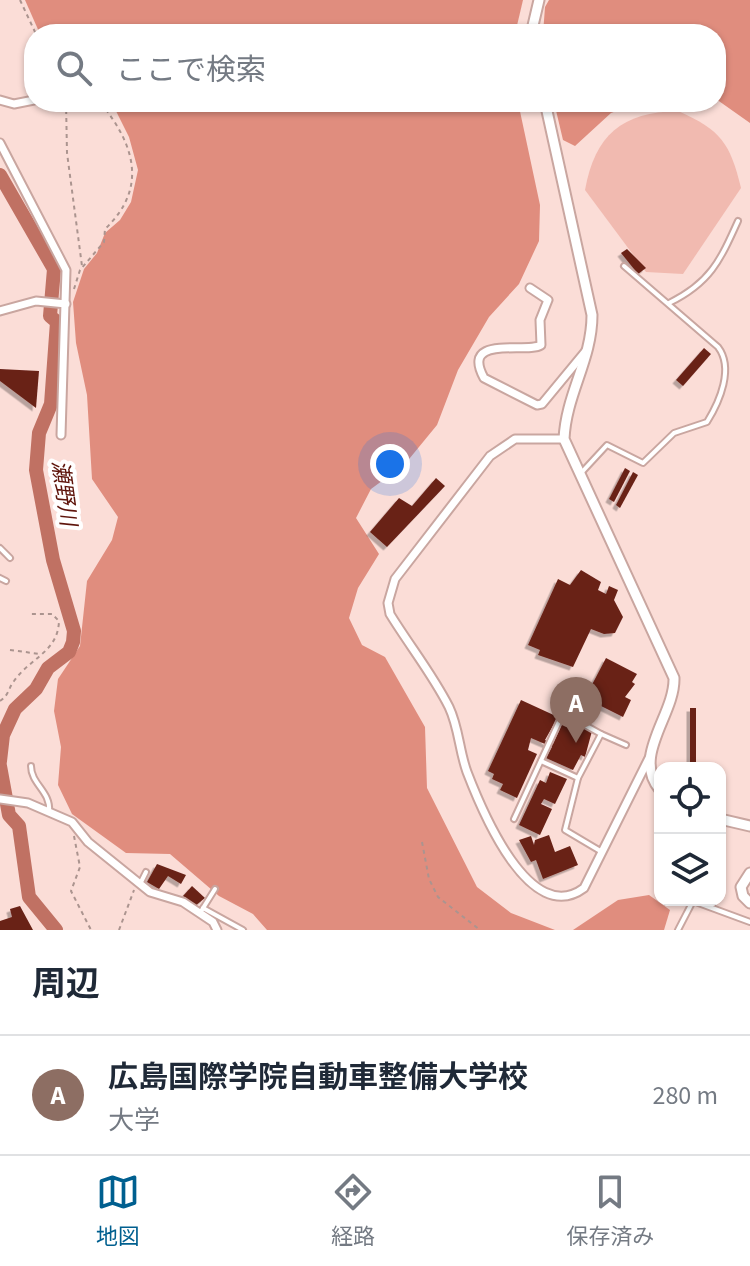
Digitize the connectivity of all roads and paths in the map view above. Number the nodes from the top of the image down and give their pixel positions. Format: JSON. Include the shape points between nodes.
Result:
{"nodes":[{"id":1,"x":20,"y":0,"type":"edge"},
{"id":2,"x":539,"y":0,"type":"edge"},
{"id":3,"x":31,"y":24,"type":"edge"},
{"id":4,"x":533,"y":24,"type":"edge"},
{"id":5,"x":0,"y":100,"type":"edge"},
{"id":6,"x":24,"y":102,"type":"edge"},
{"id":7,"x":66,"y":112,"type":"edge"},
{"id":8,"x":106,"y":112,"type":"edge"},
{"id":9,"x":547,"y":112,"type":"edge"},
{"id":10,"x":0,"y":143,"type":"edge"},
{"id":11,"x":738,"y":221,"type":"dead end"},
{"id":12,"x":624,"y":266,"type":"dead end"},
{"id":13,"x":82,"y":267,"type":"junction"},
{"id":14,"x":530,"y":288,"type":"dead end"},
{"id":15,"x":669,"y":303,"type":"junction"},
{"id":16,"x":66,"y":304,"type":"junction"},
{"id":17,"x":0,"y":311,"type":"edge"},
{"id":18,"x":589,"y":347,"type":"junction"},
{"id":19,"x":61,"y":435,"type":"dead end"},
{"id":20,"x":564,"y":439,"type":"junction"},
{"id":21,"x":581,"y":474,"type":"junction"},
{"id":22,"x":0,"y":548,"type":"edge"},
{"id":23,"x":10,"y":558,"type":"dead end"},
{"id":24,"x":0,"y":578,"type":"edge"},
{"id":25,"x":6,"y":581,"type":"dead end"},
{"id":26,"x":28,"y":614,"type":"dead end"},
{"id":27,"x":10,"y":650,"type":"dead end"},
{"id":28,"x":42,"y":655,"type":"junction"},
{"id":29,"x":0,"y":701,"type":"edge"},
{"id":30,"x":601,"y":734,"type":"junction"},
{"id":31,"x":626,"y":745,"type":"dead end"},
{"id":32,"x":649,"y":758,"type":"junction"},
{"id":33,"x":541,"y":761,"type":"junction"},
{"id":34,"x":31,"y":766,"type":"dead end"},
{"id":35,"x":578,"y":778,"type":"junction"},
{"id":36,"x":654,"y":781,"type":"edge"},
{"id":37,"x":0,"y":799,"type":"edge"},
{"id":38,"x":49,"y":811,"type":"junction"},
{"id":39,"x":514,"y":819,"type":"dead end"},
{"id":40,"x":726,"y":820,"type":"edge"},
{"id":41,"x":73,"y":824,"type":"junction"},
{"id":42,"x":750,"y":826,"type":"edge"},
{"id":43,"x":422,"y":842,"type":"dead end"},
{"id":44,"x":604,"y":853,"type":"junction"},
{"id":45,"x":146,"y":872,"type":"dead end"},
{"id":46,"x":750,"y":873,"type":"edge"},
{"id":47,"x":138,"y":883,"type":"junction"},
{"id":48,"x":215,"y":889,"type":"dead end"},
{"id":49,"x":750,"y":903,"type":"edge"},
{"id":50,"x":201,"y":910,"type":"junction"},
{"id":51,"x":750,"y":922,"type":"edge"},
{"id":52,"x":91,"y":930,"type":"edge"},
{"id":53,"x":119,"y":930,"type":"edge"},
{"id":54,"x":217,"y":930,"type":"edge"},
{"id":55,"x":243,"y":930,"type":"edge"},
{"id":56,"x":480,"y":930,"type":"edge"},
{"id":57,"x":678,"y":930,"type":"edge"}],
"edges":[{"from":1,"to":3,"type":"path"},
{"from":2,"to":4,"type":"street"},
{"from":5,"to":6,"type":"street"},
{"from":7,"to":13,"type":"path"},
{"from":8,"to":13,"type":"path","via":[[126,142],[132,185],[124,209],[105,229],[104,242]]},
{"from":9,"to":18,"type":"street","via":[[586,276],[592,315]]},
{"from":10,"to":16,"type":"street","via":[[64,262]]},
{"from":11,"to":15,"type":"lane","via":[[704,282]]},
{"from":12,"to":15,"type":"lane"},
{"from":13,"to":16,"type":"path"},
{"from":14,"to":18,"type":"street","via":[[548,300],[540,320],[541,345],[484,352],[484,378],[529,403],[542,404]]},
{"from":15,"to":21,"type":"lane","via":[[722,353],[723,380],[712,413],[700,426],[674,433],[643,463],[607,445]]},
{"from":16,"to":17,"type":"street","via":[[44,301]]},
{"from":16,"to":19,"type":"street"},
{"from":18,"to":20,"type":"street","via":[[565,410]]},
{"from":20,"to":21,"type":"street"},
{"from":20,"to":44,"type":"street","via":[[515,439],[490,456],[395,579],[388,603],[448,705],[467,772],[523,876],[551,898],[574,895],[584,888]]},
{"from":21,"to":32,"type":"street","via":[[674,678],[672,704]]},
{"from":22,"to":23,"type":"lane"},
{"from":24,"to":25,"type":"lane"},
{"from":26,"to":28,"type":"path","via":[[47,613],[59,621],[57,638]]},
{"from":27,"to":28,"type":"path"},
{"from":28,"to":29,"type":"path"},
{"from":30,"to":31,"type":"lane"},
{"from":30,"to":33,"type":"lane","via":[[563,713]]},
{"from":30,"to":35,"type":"lane"},
{"from":32,"to":36,"type":"street"},
{"from":32,"to":44,"type":"street"},
{"from":33,"to":35,"type":"lane"},
{"from":33,"to":39,"type":"lane"},
{"from":34,"to":38,"type":"lane","via":[[49,799]]},
{"from":35,"to":44,"type":"lane","via":[[565,830]]},
{"from":37,"to":38,"type":"street"},
{"from":38,"to":41,"type":"street"},
{"from":40,"to":42,"type":"street"},
{"from":41,"to":47,"type":"street"},
{"from":41,"to":52,"type":"path","via":[[80,867],[71,891]]},
{"from":43,"to":56,"type":"path","via":[[438,897]]},
{"from":45,"to":47,"type":"lane"},
{"from":46,"to":49,"type":"street","via":[[741,887]]},
{"from":47,"to":50,"type":"street"},
{"from":47,"to":53,"type":"path"},
{"from":48,"to":50,"type":"lane"},
{"from":50,"to":54,"type":"street"},
{"from":50,"to":55,"type":"lane"},
{"from":51,"to":57,"type":"lane","via":[[693,901]]}]}
